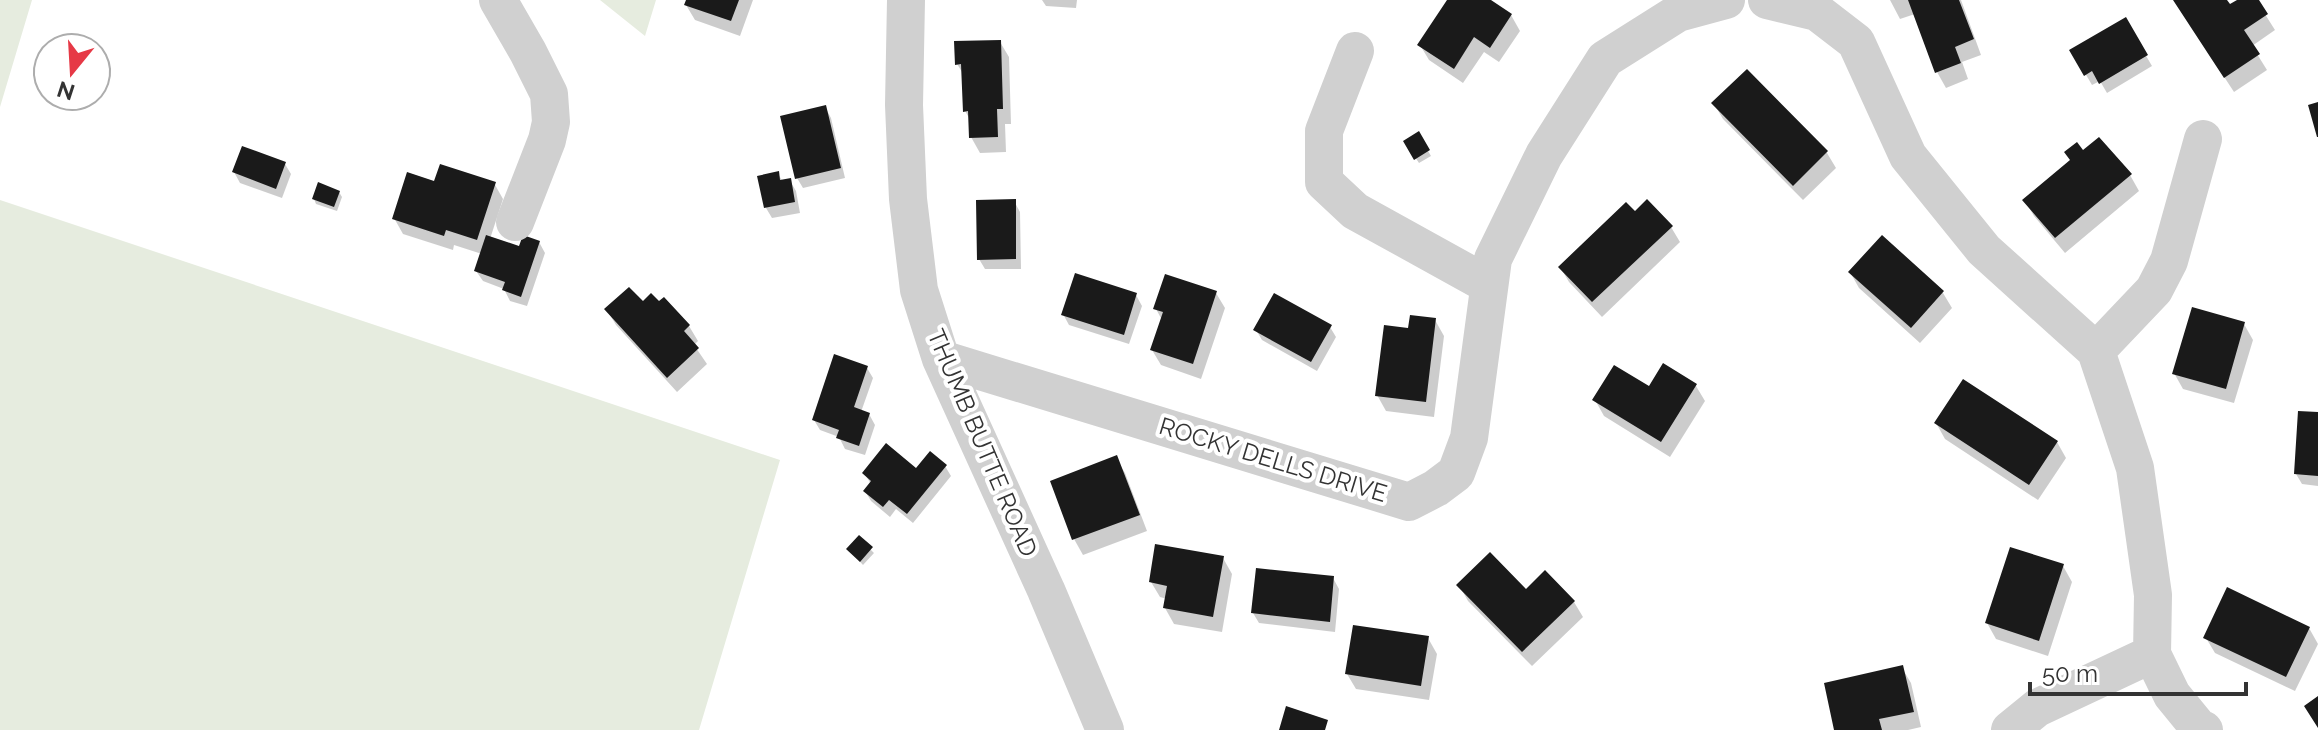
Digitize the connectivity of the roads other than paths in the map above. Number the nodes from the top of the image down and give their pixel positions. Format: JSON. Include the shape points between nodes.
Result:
{"nodes":[{"id":1,"x":498,"y":0,"type":"edge"},
{"id":2,"x":906,"y":0,"type":"edge"},
{"id":3,"x":1726,"y":0,"type":"edge"},
{"id":4,"x":1767,"y":0,"type":"edge"},
{"id":5,"x":1355,"y":51,"type":"dead end"},
{"id":6,"x":2203,"y":139,"type":"dead end"},
{"id":7,"x":515,"y":222,"type":"dead end"},
{"id":8,"x":1489,"y":285,"type":"junction"},
{"id":9,"x":2096,"y":351,"type":"junction"},
{"id":10,"x":941,"y":359,"type":"junction"},
{"id":11,"x":2152,"y":654,"type":"junction"},
{"id":12,"x":1105,"y":730,"type":"edge"},
{"id":13,"x":2010,"y":730,"type":"edge"},
{"id":14,"x":2204,"y":730,"type":"edge"}],
"edges":[{"from":1,"to":7,"type":"street","via":[[549,94],[547,140]]},
{"from":2,"to":10,"type":"street","name":"THUMB BUTTE ROAD","via":[[908,199],[919,290]]},
{"from":3,"to":8,"type":"street","name":"ROCKY DELLS DRIVE","via":[[1678,13],[1605,59],[1544,155],[1493,259]]},
{"from":4,"to":9,"type":"street","via":[[1817,12],[1856,42],[1908,156],[1984,250]]},
{"from":5,"to":8,"type":"street","via":[[1324,131],[1324,182],[1355,211]]},
{"from":6,"to":9,"type":"street","via":[[2169,261],[2154,290]]},
{"from":8,"to":10,"type":"street","name":"ROCKY DELLS DRIVE","via":[[1469,438],[1456,473],[1409,502]]},
{"from":9,"to":11,"type":"street","via":[[2135,468],[2153,595]]},
{"from":10,"to":12,"type":"street","name":"THUMB BUTTE ROAD"},
{"from":11,"to":13,"type":"street","via":[[2037,708]]},
{"from":11,"to":14,"type":"street","via":[[2172,695]]}]}
